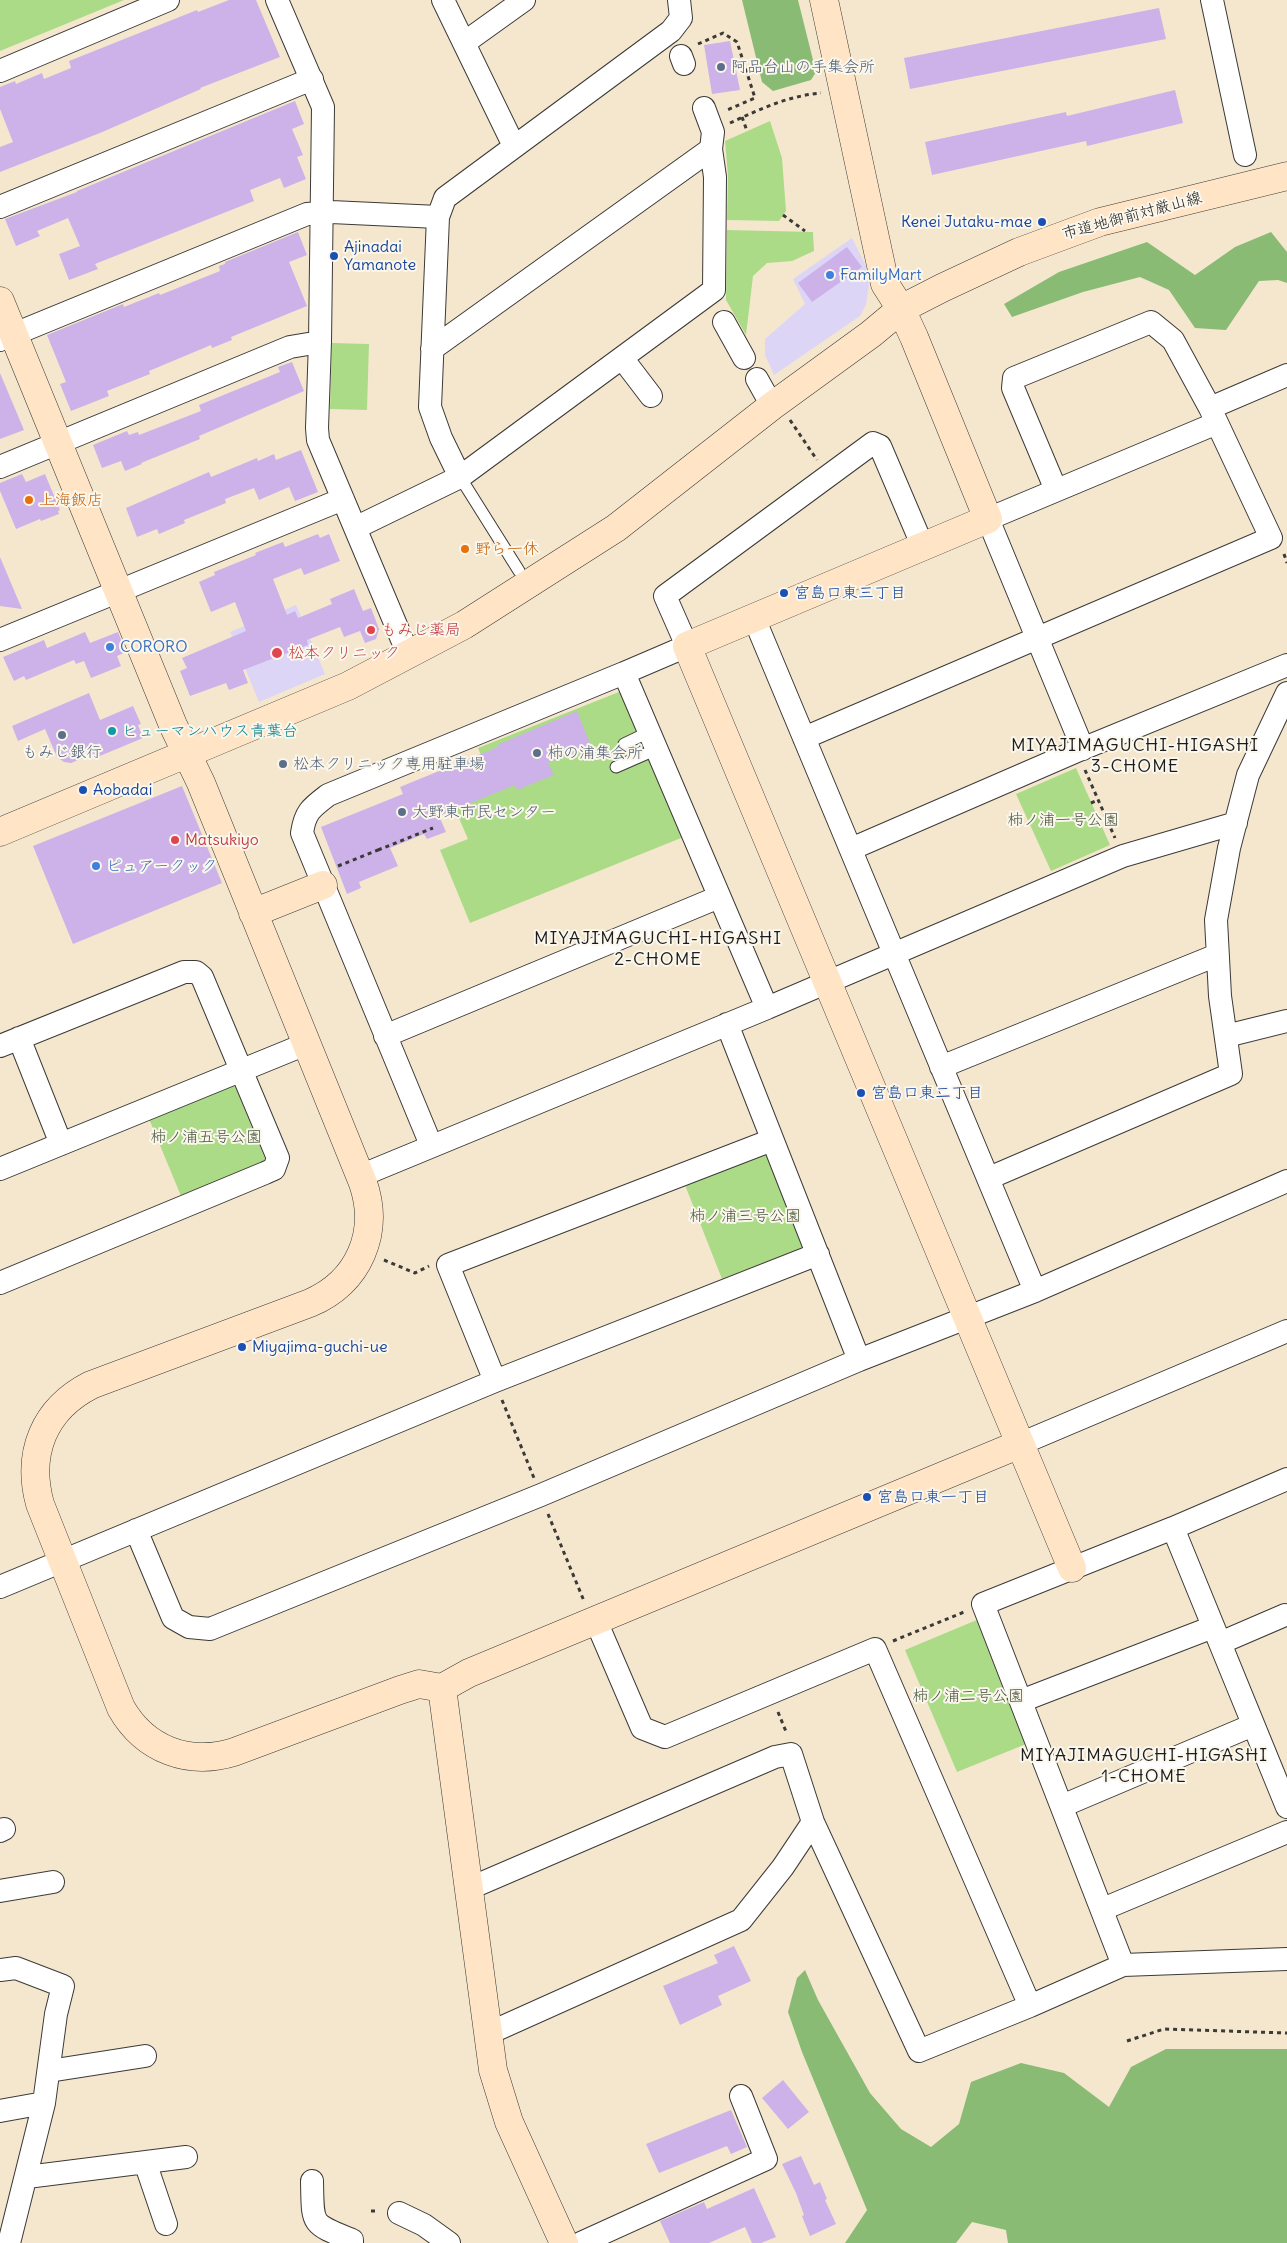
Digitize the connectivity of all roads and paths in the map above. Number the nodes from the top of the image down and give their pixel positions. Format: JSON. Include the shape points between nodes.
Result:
{"nodes":[{"id":1,"x":168,"y":0,"type":"edge"},
{"id":2,"x":277,"y":0,"type":"edge"},
{"id":3,"x":443,"y":0,"type":"edge"},
{"id":4,"x":524,"y":0,"type":"edge"},
{"id":5,"x":679,"y":0,"type":"edge"},
{"id":6,"x":824,"y":0,"type":"edge"},
{"id":7,"x":1212,"y":0,"type":"edge"},
{"id":8,"x":464,"y":43,"type":"junction"},
{"id":9,"x":682,"y":49,"type":"junction"},
{"id":10,"x":0,"y":71,"type":"edge"},
{"id":11,"x":312,"y":78,"type":"junction"},
{"id":12,"x":834,"y":92,"type":"junction"},
{"id":13,"x":717,"y":125,"type":"junction"},
{"id":14,"x":747,"y":131,"type":"dead end"},
{"id":15,"x":514,"y":146,"type":"junction"},
{"id":16,"x":1244,"y":155,"type":"dead end"},
{"id":17,"x":1287,"y":176,"type":"edge"},
{"id":18,"x":0,"y":207,"type":"edge"},
{"id":19,"x":322,"y":212,"type":"junction"},
{"id":20,"x":783,"y":216,"type":"dead end"},
{"id":21,"x":438,"y":217,"type":"junction"},
{"id":22,"x":805,"y":231,"type":"dead end"},
{"id":23,"x":0,"y":301,"type":"edge"},
{"id":24,"x":718,"y":306,"type":"junction"},
{"id":25,"x":901,"y":309,"type":"junction"},
{"id":26,"x":7,"y":337,"type":"edge"},
{"id":27,"x":320,"y":342,"type":"junction"},
{"id":28,"x":432,"y":349,"type":"junction"},
{"id":29,"x":622,"y":358,"type":"junction"},
{"id":30,"x":744,"y":358,"type":"dead end"},
{"id":31,"x":1287,"y":375,"type":"edge"},
{"id":32,"x":757,"y":379,"type":"dead end"},
{"id":33,"x":651,"y":396,"type":"dead end"},
{"id":34,"x":780,"y":411,"type":"junction"},
{"id":35,"x":1214,"y":415,"type":"junction"},
{"id":36,"x":58,"y":443,"type":"junction"},
{"id":37,"x":0,"y":467,"type":"edge"},
{"id":38,"x":827,"y":475,"type":"junction"},
{"id":39,"x":460,"y":477,"type":"junction"},
{"id":40,"x":1056,"y":490,"type":"junction"},
{"id":41,"x":342,"y":499,"type":"junction"},
{"id":42,"x":988,"y":519,"type":"junction"},
{"id":43,"x":354,"y":528,"type":"junction"},
{"id":44,"x":923,"y":547,"type":"junction"},
{"id":45,"x":519,"y":571,"type":"dead end"},
{"id":46,"x":119,"y":592,"type":"junction"},
{"id":47,"x":754,"y":618,"type":"junction"},
{"id":48,"x":1036,"y":639,"type":"junction"},
{"id":49,"x":0,"y":640,"type":"edge"},
{"id":50,"x":687,"y":646,"type":"junction"},
{"id":51,"x":409,"y":656,"type":"junction"},
{"id":52,"x":1287,"y":665,"type":"edge"},
{"id":53,"x":624,"y":673,"type":"junction"},
{"id":54,"x":1287,"y":693,"type":"edge"},
{"id":55,"x":804,"y":738,"type":"junction"},
{"id":56,"x":652,"y":739,"type":"junction"},
{"id":57,"x":624,"y":744,"type":"dead end"},
{"id":58,"x":1080,"y":750,"type":"junction"},
{"id":59,"x":188,"y":754,"type":"junction"},
{"id":60,"x":616,"y":767,"type":"dead end"},
{"id":61,"x":1098,"y":800,"type":"junction"},
{"id":62,"x":1091,"y":803,"type":"dead end"},
{"id":63,"x":1236,"y":823,"type":"junction"},
{"id":64,"x":433,"y":828,"type":"dead end"},
{"id":65,"x":0,"y":832,"type":"edge"},
{"id":66,"x":851,"y":849,"type":"junction"},
{"id":67,"x":1123,"y":856,"type":"junction"},
{"id":68,"x":342,"y":864,"type":"dead end"},
{"id":69,"x":323,"y":885,"type":"junction"},
{"id":70,"x":719,"y":897,"type":"junction"},
{"id":71,"x":253,"y":913,"type":"junction"},
{"id":72,"x":895,"y":954,"type":"junction"},
{"id":73,"x":1217,"y":955,"type":"junction"},
{"id":74,"x":828,"y":983,"type":"junction"},
{"id":75,"x":767,"y":1008,"type":"junction"},
{"id":76,"x":1287,"y":1021,"type":"edge"},
{"id":77,"x":727,"y":1024,"type":"junction"},
{"id":78,"x":386,"y":1036,"type":"junction"},
{"id":79,"x":1226,"y":1036,"type":"junction"},
{"id":80,"x":10,"y":1042,"type":"edge"},
{"id":81,"x":306,"y":1044,"type":"junction"},
{"id":82,"x":942,"y":1067,"type":"junction"},
{"id":83,"x":240,"y":1070,"type":"junction"},
{"id":84,"x":772,"y":1140,"type":"junction"},
{"id":85,"x":61,"y":1144,"type":"junction"},
{"id":86,"x":431,"y":1145,"type":"junction"},
{"id":87,"x":0,"y":1169,"type":"edge"},
{"id":88,"x":360,"y":1176,"type":"junction"},
{"id":89,"x":989,"y":1178,"type":"junction"},
{"id":90,"x":1287,"y":1181,"type":"edge"},
{"id":91,"x":818,"y":1254,"type":"junction"},
{"id":92,"x":386,"y":1261,"type":"dead end"},
{"id":93,"x":429,"y":1266,"type":"dead end"},
{"id":94,"x":0,"y":1283,"type":"edge"},
{"id":95,"x":1036,"y":1291,"type":"junction"},
{"id":96,"x":967,"y":1318,"type":"junction"},
{"id":97,"x":1287,"y":1331,"type":"edge"},
{"id":98,"x":860,"y":1360,"type":"junction"},
{"id":99,"x":495,"y":1381,"type":"junction"},
{"id":100,"x":508,"y":1412,"type":"dead end"},
{"id":101,"x":1020,"y":1444,"type":"junction"},
{"id":102,"x":532,"y":1474,"type":"dead end"},
{"id":103,"x":1287,"y":1479,"type":"edge"},
{"id":104,"x":549,"y":1516,"type":"dead end"},
{"id":105,"x":1173,"y":1528,"type":"junction"},
{"id":106,"x":136,"y":1530,"type":"junction"},
{"id":107,"x":63,"y":1560,"type":"junction"},
{"id":108,"x":1072,"y":1568,"type":"junction"},
{"id":109,"x":0,"y":1587,"type":"edge"},
{"id":110,"x":983,"y":1604,"type":"junction"},
{"id":111,"x":591,"y":1614,"type":"junction"},
{"id":112,"x":1285,"y":1615,"type":"dead end"},
{"id":113,"x":1216,"y":1635,"type":"junction"},
{"id":114,"x":874,"y":1649,"type":"junction"},
{"id":115,"x":442,"y":1688,"type":"junction"},
{"id":116,"x":771,"y":1693,"type":"junction"},
{"id":117,"x":1021,"y":1701,"type":"junction"},
{"id":118,"x":1253,"y":1725,"type":"junction"},
{"id":119,"x":788,"y":1735,"type":"dead end"},
{"id":120,"x":1062,"y":1806,"type":"junction"},
{"id":121,"x":1287,"y":1807,"type":"edge"},
{"id":122,"x":813,"y":1822,"type":"junction"},
{"id":123,"x":1287,"y":1832,"type":"edge"},
{"id":124,"x":53,"y":1882,"type":"dead end"},
{"id":125,"x":468,"y":1889,"type":"junction"},
{"id":126,"x":0,"y":1891,"type":"edge"},
{"id":127,"x":1103,"y":1909,"type":"junction"},
{"id":128,"x":1287,"y":1959,"type":"edge"},
{"id":129,"x":1122,"y":1965,"type":"junction"},
{"id":130,"x":0,"y":1970,"type":"edge"},
{"id":131,"x":1030,"y":2006,"type":"junction"},
{"id":132,"x":1287,"y":2033,"type":"edge"},
{"id":133,"x":487,"y":2034,"type":"junction"},
{"id":134,"x":1127,"y":2041,"type":"dead end"},
{"id":135,"x":145,"y":2056,"type":"dead end"},
{"id":136,"x":49,"y":2071,"type":"junction"},
{"id":137,"x":741,"y":2096,"type":"dead end"},
{"id":138,"x":44,"y":2103,"type":"junction"},
{"id":139,"x":0,"y":2110,"type":"edge"},
{"id":140,"x":186,"y":2157,"type":"dead end"},
{"id":141,"x":145,"y":2162,"type":"junction"},
{"id":142,"x":27,"y":2177,"type":"junction"},
{"id":143,"x":312,"y":2181,"type":"dead end"},
{"id":144,"x":399,"y":2213,"type":"dead end"},
{"id":145,"x":166,"y":2224,"type":"dead end"},
{"id":146,"x":9,"y":2243,"type":"edge"},
{"id":147,"x":352,"y":2243,"type":"edge"},
{"id":148,"x":449,"y":2243,"type":"edge"},
{"id":149,"x":564,"y":2243,"type":"edge"},
{"id":150,"x":581,"y":2243,"type":"edge"}],
"edges":[{"from":1,"to":10,"type":"street"},
{"from":2,"to":11,"type":"street"},
{"from":3,"to":8,"type":"street"},
{"from":4,"to":8,"type":"street"},
{"from":5,"to":9,"type":"street"},
{"from":6,"to":12,"type":"street"},
{"from":7,"to":16,"type":"street"},
{"from":8,"to":15,"type":"street"},
{"from":9,"to":13,"type":"path","via":[[723,33],[737,42],[755,98]]},
{"from":9,"to":15,"type":"street"},
{"from":11,"to":18,"type":"street"},
{"from":11,"to":19,"type":"street","via":[[323,107]]},
{"from":12,"to":13,"type":"path","via":[[800,95]]},
{"from":12,"to":25,"type":"street","via":[[885,284]]},
{"from":13,"to":14,"type":"path"},
{"from":13,"to":24,"type":"street"},
{"from":13,"to":28,"type":"street"},
{"from":15,"to":21,"type":"street","via":[[445,198]]},
{"from":17,"to":25,"type":"street","name":"市道地御前対厳山線","via":[[1067,233],[1011,255]]},
{"from":19,"to":21,"type":"street"},
{"from":19,"to":26,"type":"street","via":[[301,216]]},
{"from":19,"to":27,"type":"street"},
{"from":20,"to":22,"type":"path"},
{"from":21,"to":28,"type":"street"},
{"from":23,"to":26,"type":"street"},
{"from":24,"to":29,"type":"street"},
{"from":24,"to":30,"type":"street"},
{"from":25,"to":34,"type":"street","name":"市道地御前対厳山線"},
{"from":25,"to":42,"type":"street"},
{"from":26,"to":36,"type":"street"},
{"from":27,"to":36,"type":"street","via":[[290,347]]},
{"from":27,"to":41,"type":"street","via":[[317,434]]},
{"from":28,"to":39,"type":"street","via":[[430,407]]},
{"from":29,"to":33,"type":"street"},
{"from":29,"to":39,"type":"street"},
{"from":31,"to":35,"type":"street"},
{"from":32,"to":34,"type":"street"},
{"from":34,"to":38,"type":"path"},
{"from":34,"to":51,"type":"street","name":"市道地御前対厳山線","via":[[616,528],[464,625]]},
{"from":35,"to":40,"type":"street"},
{"from":35,"to":40,"type":"street","via":[[1172,340],[1151,322],[1014,378],[1013,388]]},
{"from":35,"to":48,"type":"street","via":[[1271,538]]},
{"from":36,"to":37,"type":"street"},
{"from":36,"to":46,"type":"street"},
{"from":38,"to":44,"type":"street","via":[[873,443],[880,446]]},
{"from":38,"to":50,"type":"street","via":[[665,596]]},
{"from":39,"to":43,"type":"street"},
{"from":39,"to":45,"type":"lane"},
{"from":40,"to":42,"type":"street"},
{"from":41,"to":43,"type":"street"},
{"from":41,"to":46,"type":"street"},
{"from":42,"to":44,"type":"street"},
{"from":42,"to":48,"type":"street"},
{"from":43,"to":51,"type":"street"},
{"from":44,"to":47,"type":"street"},
{"from":46,"to":49,"type":"street"},
{"from":46,"to":59,"type":"street"},
{"from":47,"to":50,"type":"street"},
{"from":47,"to":55,"type":"street"},
{"from":48,"to":55,"type":"street"},
{"from":48,"to":58,"type":"street"},
{"from":50,"to":53,"type":"street"},
{"from":50,"to":74,"type":"street"},
{"from":51,"to":59,"type":"street","name":"市道地御前対厳山線","via":[[348,686]]},
{"from":52,"to":58,"type":"street"},
{"from":53,"to":56,"type":"street"},
{"from":53,"to":69,"type":"street","via":[[328,795],[304,818],[302,833]]},
{"from":54,"to":63,"type":"street","via":[[1248,775]]},
{"from":55,"to":66,"type":"street"},
{"from":56,"to":57,"type":"lane"},
{"from":56,"to":60,"type":"lane","via":[[648,753]]},
{"from":56,"to":70,"type":"street"},
{"from":58,"to":61,"type":"path"},
{"from":58,"to":66,"type":"street"},
{"from":59,"to":65,"type":"street","name":"市道地御前対厳山線"},
{"from":59,"to":71,"type":"street"},
{"from":61,"to":62,"type":"path"},
{"from":61,"to":67,"type":"path"},
{"from":63,"to":67,"type":"street"},
{"from":63,"to":73,"type":"street","via":[[1216,920]]},
{"from":64,"to":68,"type":"path"},
{"from":66,"to":72,"type":"street"},
{"from":67,"to":72,"type":"street"},
{"from":69,"to":71,"type":"street"},
{"from":69,"to":78,"type":"street"},
{"from":70,"to":75,"type":"street"},
{"from":70,"to":78,"type":"street"},
{"from":71,"to":81,"type":"street"},
{"from":72,"to":74,"type":"street"},
{"from":72,"to":82,"type":"street"},
{"from":73,"to":79,"type":"street"},
{"from":73,"to":82,"type":"street"},
{"from":74,"to":75,"type":"street"},
{"from":74,"to":96,"type":"street"},
{"from":75,"to":77,"type":"street"},
{"from":76,"to":79,"type":"street"},
{"from":77,"to":84,"type":"street"},
{"from":77,"to":86,"type":"street"},
{"from":78,"to":86,"type":"street"},
{"from":79,"to":89,"type":"street","via":[[1231,1074]]},
{"from":80,"to":83,"type":"street","via":[[184,972],[196,972],[202,977]]},
{"from":80,"to":85,"type":"street"},
{"from":81,"to":83,"type":"street"},
{"from":81,"to":88,"type":"street"},
{"from":82,"to":89,"type":"street"},
{"from":83,"to":85,"type":"street"},
{"from":83,"to":94,"type":"street","via":[[245,1095],[278,1158],[274,1169]]},
{"from":84,"to":91,"type":"street"},
{"from":84,"to":99,"type":"street","via":[[448,1265]]},
{"from":85,"to":87,"type":"street"},
{"from":86,"to":88,"type":"street"},
{"from":88,"to":107,"type":"street","via":[[369,1203],[368,1234],[357,1264],[337,1287],[310,1303],[91,1385],[71,1397],[54,1414],[38,1446],[35,1481],[40,1504]]},
{"from":89,"to":95,"type":"street"},
{"from":90,"to":95,"type":"street"},
{"from":91,"to":98,"type":"street"},
{"from":91,"to":99,"type":"street"},
{"from":92,"to":93,"type":"path","via":[[415,1273]]},
{"from":95,"to":96,"type":"street"},
{"from":96,"to":98,"type":"street"},
{"from":96,"to":101,"type":"street"},
{"from":97,"to":101,"type":"street"},
{"from":98,"to":106,"type":"street","via":[[541,1495],[210,1629],[189,1627],[173,1618]]},
{"from":99,"to":106,"type":"street"},
{"from":100,"to":102,"type":"path"},
{"from":101,"to":108,"type":"street"},
{"from":101,"to":111,"type":"street"},
{"from":103,"to":105,"type":"street"},
{"from":104,"to":111,"type":"path"},
{"from":105,"to":108,"type":"street"},
{"from":105,"to":113,"type":"street"},
{"from":106,"to":107,"type":"street"},
{"from":107,"to":109,"type":"street"},
{"from":107,"to":115,"type":"street","via":[[126,1716],[145,1738],[178,1755],[197,1758],[225,1755],[419,1684]]},
{"from":108,"to":110,"type":"street"},
{"from":110,"to":114,"type":"path"},
{"from":110,"to":117,"type":"street"},
{"from":111,"to":115,"type":"street"},
{"from":111,"to":116,"type":"street","via":[[642,1728],[666,1737]]},
{"from":112,"to":113,"type":"street"},
{"from":113,"to":117,"type":"street"},
{"from":113,"to":118,"type":"street"},
{"from":114,"to":116,"type":"street"},
{"from":114,"to":131,"type":"street"},
{"from":115,"to":125,"type":"street"},
{"from":116,"to":119,"type":"path"},
{"from":117,"to":120,"type":"street"},
{"from":118,"to":120,"type":"street"},
{"from":118,"to":121,"type":"street"},
{"from":120,"to":127,"type":"street"},
{"from":122,"to":125,"type":"street","via":[[791,1754],[775,1757]]},
{"from":122,"to":131,"type":"street","via":[[920,2052]]},
{"from":122,"to":133,"type":"street","via":[[784,1867],[741,1920]]},
{"from":123,"to":127,"type":"street"},
{"from":124,"to":126,"type":"street"},
{"from":125,"to":133,"type":"street"},
{"from":127,"to":129,"type":"street"},
{"from":128,"to":129,"type":"street"},
{"from":129,"to":131,"type":"street"},
{"from":130,"to":136,"type":"street","via":[[16,1968],[63,1986]]},
{"from":132,"to":134,"type":"path","via":[[1164,2029]]},
{"from":133,"to":149,"type":"street","via":[[493,2070],[509,2122]]},
{"from":135,"to":136,"type":"street"},
{"from":136,"to":138,"type":"street"},
{"from":137,"to":150,"type":"street","via":[[766,2159]]},
{"from":138,"to":139,"type":"street"},
{"from":138,"to":142,"type":"street"},
{"from":140,"to":141,"type":"street"},
{"from":141,"to":142,"type":"street"},
{"from":141,"to":145,"type":"street"},
{"from":142,"to":146,"type":"street"},
{"from":143,"to":147,"type":"street","via":[[312,2215],[320,2227],[352,2240]]},
{"from":144,"to":148,"type":"street","via":[[424,2224]]}]}
